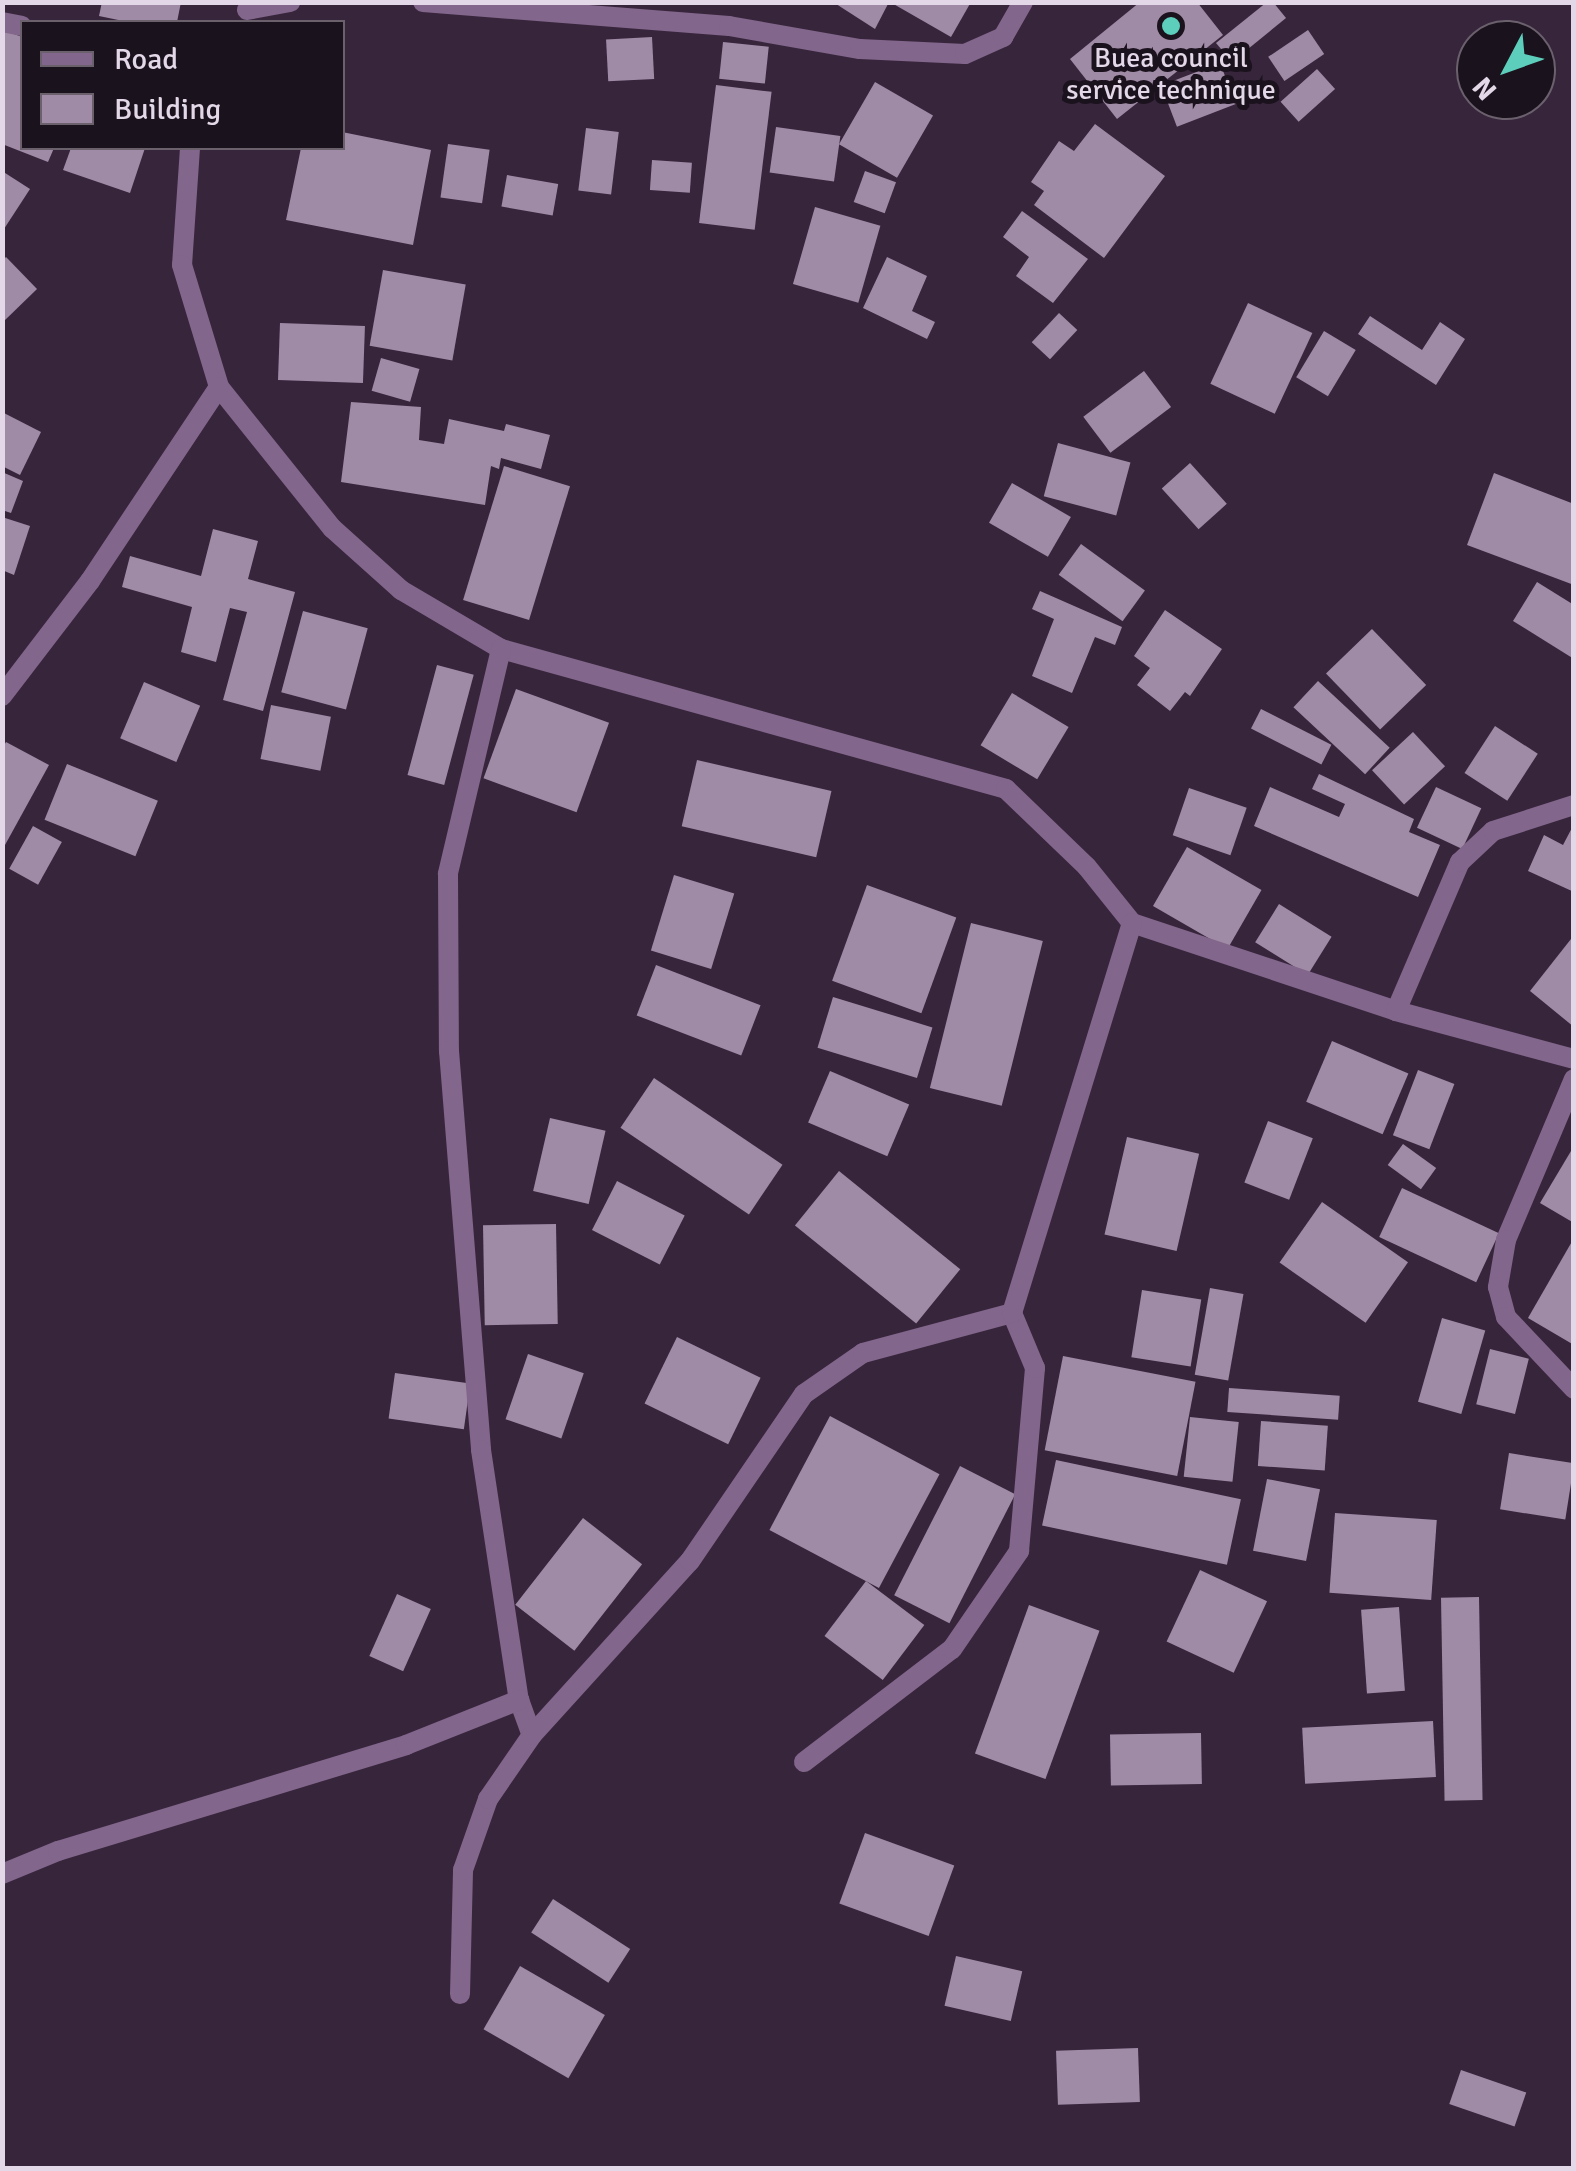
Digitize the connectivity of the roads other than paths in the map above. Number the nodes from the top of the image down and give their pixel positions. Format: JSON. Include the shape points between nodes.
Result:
{"nodes":[{"id":1,"x":290,"y":2,"type":"edge"},
{"id":2,"x":423,"y":2,"type":"edge"},
{"id":3,"x":1023,"y":2,"type":"edge"},
{"id":4,"x":244,"y":12,"type":"edge"},
{"id":5,"x":190,"y":150,"type":"edge"},
{"id":6,"x":219,"y":387,"type":"junction"},
{"id":7,"x":501,"y":649,"type":"junction"},
{"id":8,"x":2,"y":696,"type":"edge"},
{"id":9,"x":1574,"y":805,"type":"edge"},
{"id":10,"x":1132,"y":922,"type":"junction"},
{"id":11,"x":1396,"y":1011,"type":"junction"},
{"id":12,"x":1574,"y":1059,"type":"edge"},
{"id":13,"x":1574,"y":1079,"type":"edge"},
{"id":14,"x":1012,"y":1314,"type":"junction"},
{"id":15,"x":1574,"y":1389,"type":"edge"},
{"id":16,"x":520,"y":1700,"type":"junction"},
{"id":17,"x":532,"y":1734,"type":"junction"},
{"id":18,"x":804,"y":1762,"type":"dead end"},
{"id":19,"x":2,"y":1874,"type":"edge"},
{"id":20,"x":460,"y":1994,"type":"dead end"}],
"edges":[{"from":1,"to":4,"type":"street"},
{"from":2,"to":3,"type":"street","via":[[729,26],[860,49],[964,54],[1003,37]]},
{"from":5,"to":6,"type":"street","via":[[182,265]]},
{"from":6,"to":7,"type":"street","via":[[332,528],[401,590]]},
{"from":6,"to":8,"type":"street","via":[[90,582]]},
{"from":7,"to":10,"type":"street","via":[[1006,789],[1087,867]]},
{"from":7,"to":16,"type":"street","via":[[448,874],[449,1050],[480,1450]]},
{"from":9,"to":11,"type":"street","via":[[1493,831],[1460,862]]},
{"from":10,"to":11,"type":"street"},
{"from":10,"to":14,"type":"street"},
{"from":11,"to":12,"type":"street"},
{"from":13,"to":15,"type":"street","via":[[1506,1240],[1498,1286],[1506,1317]]},
{"from":14,"to":17,"type":"street","via":[[864,1353],[804,1394],[690,1561]]},
{"from":14,"to":18,"type":"street","via":[[1034,1368],[1019,1552],[952,1650]]},
{"from":16,"to":17,"type":"street"},
{"from":16,"to":19,"type":"street","via":[[406,1745]]},
{"from":17,"to":20,"type":"street","via":[[488,1799],[463,1870]]}]}
